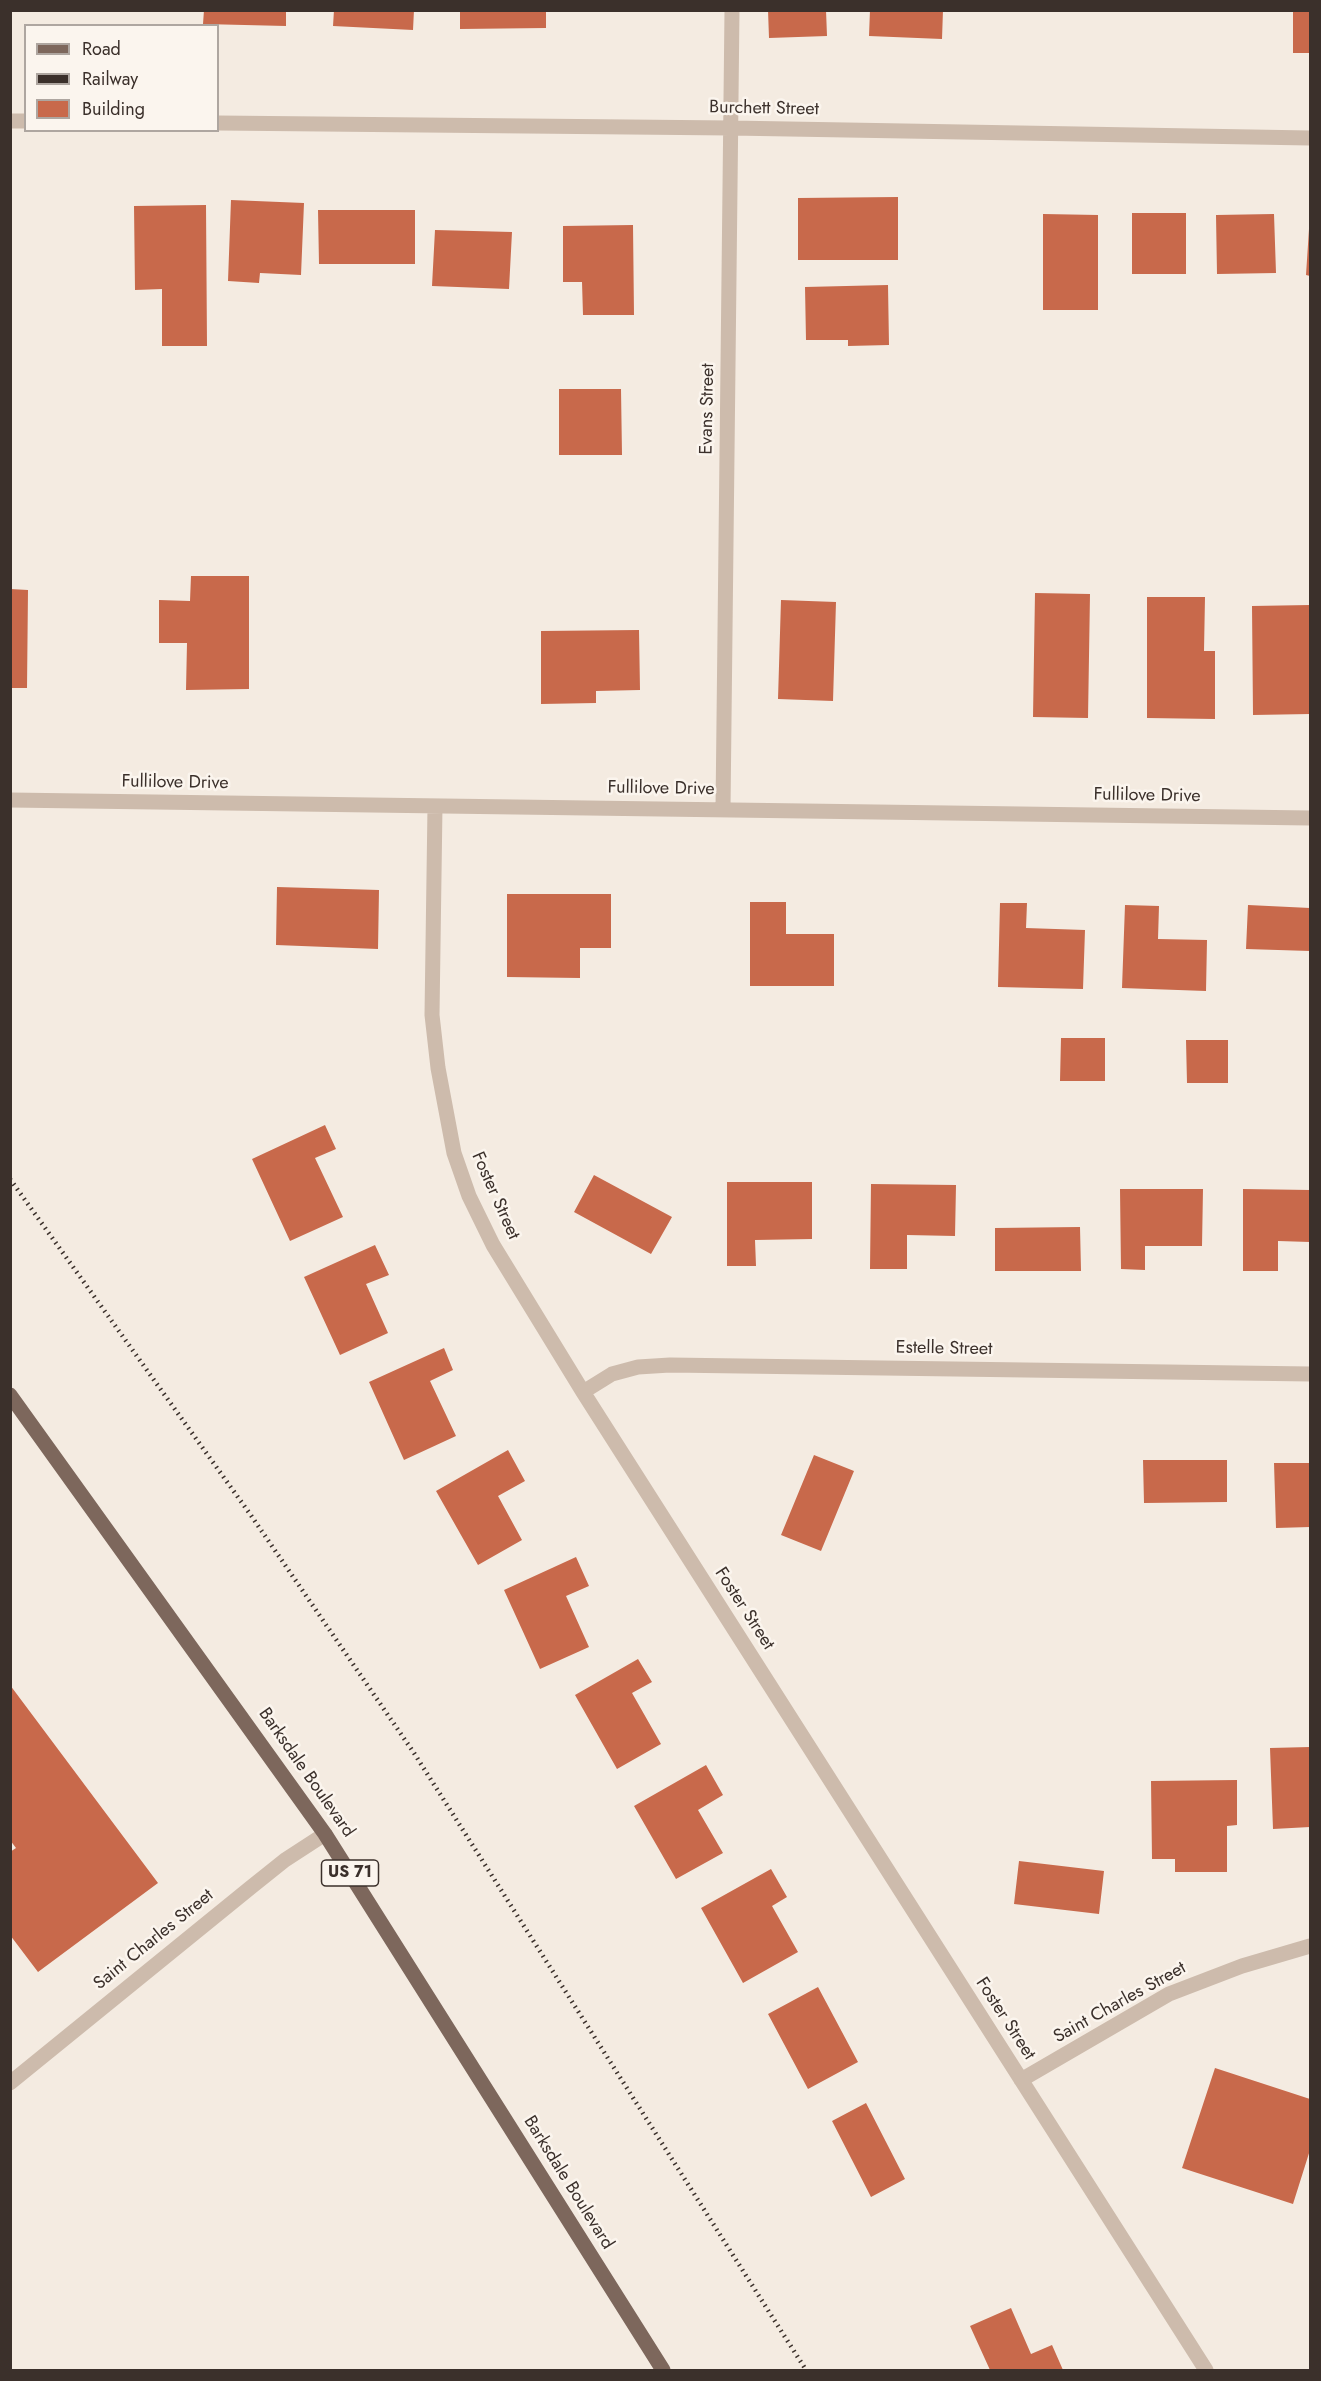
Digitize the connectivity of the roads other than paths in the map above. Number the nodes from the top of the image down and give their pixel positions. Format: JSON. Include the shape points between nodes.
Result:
{"nodes":[{"id":1,"x":732,"y":10,"type":"edge"},
{"id":2,"x":219,"y":123,"type":"edge"},
{"id":3,"x":731,"y":128,"type":"junction"},
{"id":4,"x":1311,"y":138,"type":"edge"},
{"id":5,"x":10,"y":800,"type":"edge"},
{"id":6,"x":435,"y":806,"type":"junction"},
{"id":7,"x":723,"y":809,"type":"junction"},
{"id":8,"x":1311,"y":818,"type":"edge"},
{"id":9,"x":1311,"y":1374,"type":"edge"},
{"id":10,"x":583,"y":1392,"type":"junction"},
{"id":11,"x":10,"y":1395,"type":"edge"},
{"id":12,"x":325,"y":1834,"type":"junction"},
{"id":13,"x":1311,"y":1946,"type":"edge"},
{"id":14,"x":1021,"y":2080,"type":"junction"},
{"id":15,"x":10,"y":2083,"type":"edge"},
{"id":16,"x":663,"y":2370,"type":"edge"},
{"id":17,"x":1206,"y":2370,"type":"edge"}],
"edges":[{"from":1,"to":3,"type":"street","name":"Evans Street"},
{"from":2,"to":3,"type":"street","name":"Burchett Street"},
{"from":3,"to":4,"type":"street","name":"Burchett Street"},
{"from":3,"to":7,"type":"street","name":"Evans Street"},
{"from":5,"to":6,"type":"street","name":"Fullilove Drive"},
{"from":6,"to":7,"type":"street","name":"Fullilove Drive"},
{"from":6,"to":10,"type":"street","name":"Foster Street","via":[[432,1016],[454,1153],[493,1245]]},
{"from":7,"to":8,"type":"street","name":"Fullilove Drive"},
{"from":9,"to":10,"type":"street","name":"Estelle Street","via":[[669,1365],[612,1374]]},
{"from":10,"to":14,"type":"street","name":"Foster Street"},
{"from":11,"to":12,"type":"main road","name":"Barksdale Boulevard","number":"US 71"},
{"from":12,"to":15,"type":"street","name":"Saint Charles Street","via":[[259,1881]]},
{"from":12,"to":16,"type":"main road","name":"Barksdale Boulevard","number":"US 71"},
{"from":13,"to":14,"type":"street","name":"Saint Charles Street","via":[[1242,1966],[1169,1994]]},
{"from":14,"to":17,"type":"street","name":"Foster Street"}]}
